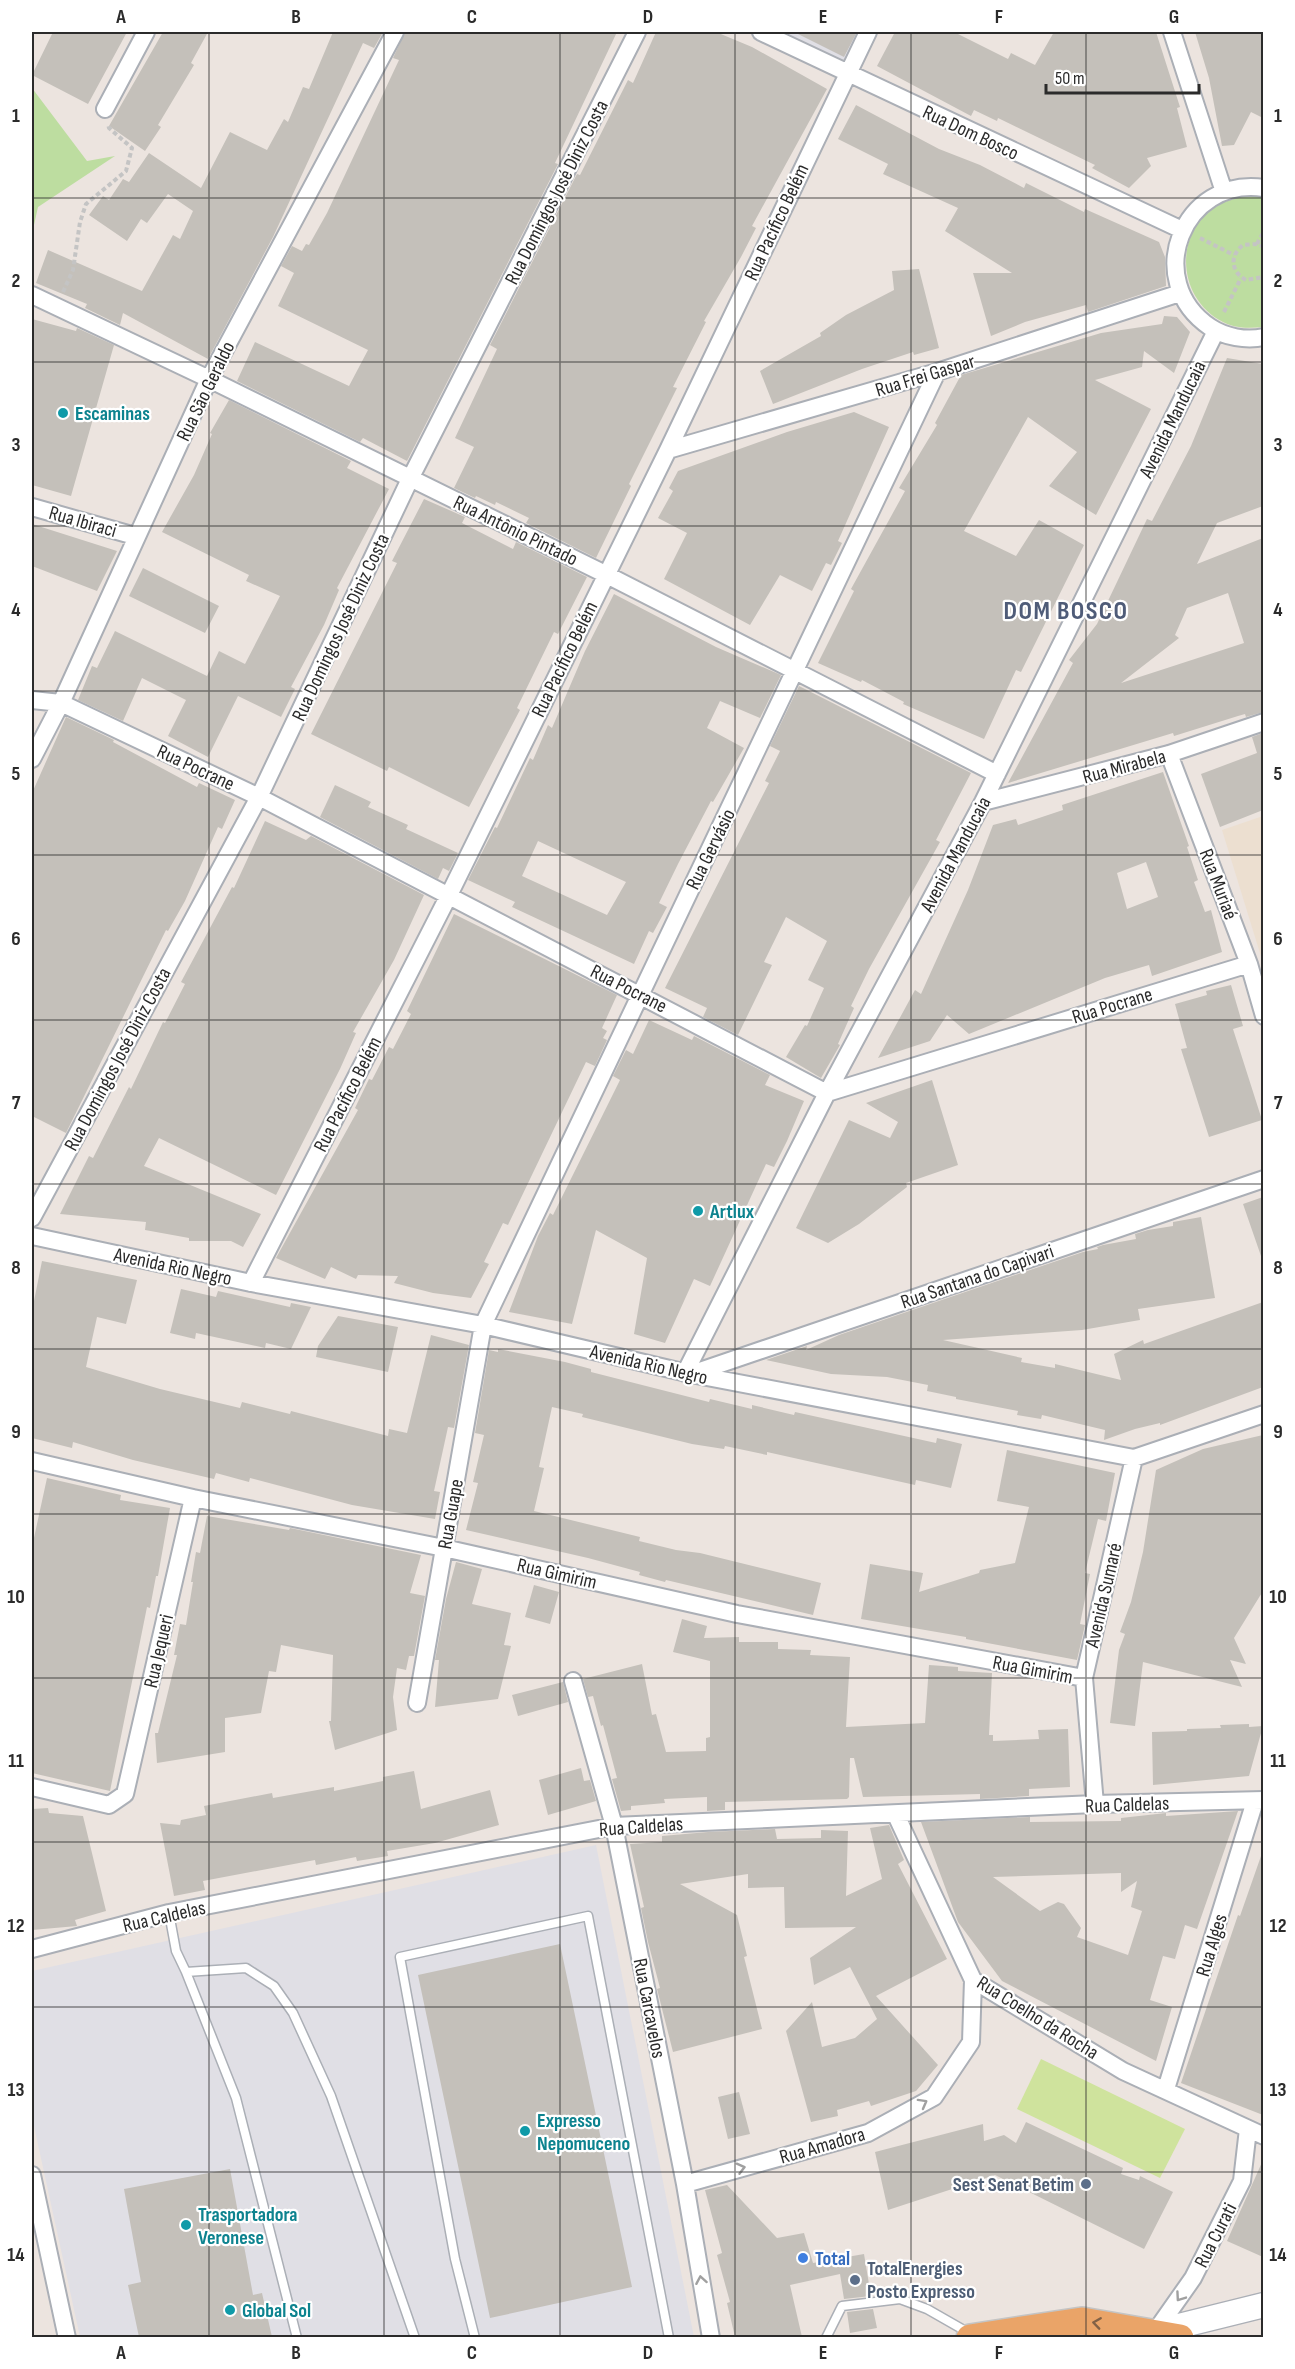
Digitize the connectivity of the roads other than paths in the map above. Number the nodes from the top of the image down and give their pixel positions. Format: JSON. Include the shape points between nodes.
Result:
{"nodes":[{"id":1,"x":146,"y":32,"type":"edge"},
{"id":2,"x":395,"y":32,"type":"edge"},
{"id":3,"x":637,"y":32,"type":"edge"},
{"id":4,"x":760,"y":32,"type":"edge"},
{"id":5,"x":868,"y":32,"type":"edge"},
{"id":6,"x":1172,"y":32,"type":"edge"},
{"id":7,"x":846,"y":74,"type":"junction"},
{"id":8,"x":105,"y":110,"type":"road end"},
{"id":9,"x":1263,"y":188,"type":"edge"},
{"id":10,"x":1224,"y":192,"type":"junction"},
{"id":11,"x":1182,"y":230,"type":"junction"},
{"id":12,"x":1180,"y":293,"type":"junction"},
{"id":13,"x":32,"y":295,"type":"edge"},
{"id":14,"x":1216,"y":331,"type":"junction"},
{"id":15,"x":1263,"y":337,"type":"edge"},
{"id":16,"x":937,"y":372,"type":"junction"},
{"id":17,"x":209,"y":379,"type":"junction"},
{"id":18,"x":668,"y":450,"type":"junction"},
{"id":19,"x":410,"y":479,"type":"junction"},
{"id":20,"x":32,"y":507,"type":"edge"},
{"id":21,"x":135,"y":536,"type":"junction"},
{"id":22,"x":605,"y":574,"type":"junction"},
{"id":23,"x":796,"y":671,"type":"junction"},
{"id":24,"x":32,"y":700,"type":"edge"},
{"id":25,"x":61,"y":703,"type":"junction"},
{"id":26,"x":1263,"y":722,"type":"edge"},
{"id":27,"x":1169,"y":754,"type":"junction"},
{"id":28,"x":32,"y":759,"type":"edge"},
{"id":29,"x":997,"y":774,"type":"junction"},
{"id":30,"x":259,"y":797,"type":"junction"},
{"id":31,"x":983,"y":802,"type":"junction"},
{"id":32,"x":449,"y":896,"type":"junction"},
{"id":33,"x":1248,"y":964,"type":"junction"},
{"id":34,"x":640,"y":993,"type":"junction"},
{"id":35,"x":1263,"y":1016,"type":"edge"},
{"id":36,"x":827,"y":1093,"type":"junction"},
{"id":37,"x":1263,"y":1179,"type":"edge"},
{"id":38,"x":32,"y":1218,"type":"edge"},
{"id":39,"x":32,"y":1236,"type":"edge"},
{"id":40,"x":251,"y":1283,"type":"junction"},
{"id":41,"x":483,"y":1325,"type":"junction"},
{"id":42,"x":688,"y":1374,"type":"junction"},
{"id":43,"x":1263,"y":1414,"type":"edge"},
{"id":44,"x":1134,"y":1458,"type":"junction"},
{"id":45,"x":32,"y":1461,"type":"edge"},
{"id":46,"x":193,"y":1498,"type":"junction"},
{"id":47,"x":444,"y":1548,"type":"junction"},
{"id":48,"x":1084,"y":1678,"type":"junction"},
{"id":49,"x":573,"y":1681,"type":"dead end"},
{"id":50,"x":417,"y":1703,"type":"dead end"},
{"id":51,"x":32,"y":1787,"type":"edge"},
{"id":52,"x":1259,"y":1800,"type":"edge"},
{"id":53,"x":1095,"y":1804,"type":"junction"},
{"id":54,"x":896,"y":1815,"type":"junction"},
{"id":55,"x":614,"y":1826,"type":"junction"},
{"id":56,"x":169,"y":1913,"type":"junction"},
{"id":57,"x":32,"y":1949,"type":"edge"},
{"id":58,"x":186,"y":1972,"type":"junction"},
{"id":59,"x":973,"y":1980,"type":"junction"},
{"id":60,"x":1166,"y":2089,"type":"junction"},
{"id":61,"x":1256,"y":2132,"type":"edge"},
{"id":62,"x":32,"y":2175,"type":"edge"},
{"id":63,"x":685,"y":2184,"type":"junction"},
{"id":64,"x":1263,"y":2305,"type":"edge"},
{"id":65,"x":1159,"y":2336,"type":"edge"},
{"id":66,"x":67,"y":2337,"type":"edge"},
{"id":67,"x":297,"y":2337,"type":"edge"},
{"id":68,"x":415,"y":2337,"type":"edge"},
{"id":69,"x":476,"y":2337,"type":"edge"},
{"id":70,"x":669,"y":2337,"type":"edge"},
{"id":71,"x":711,"y":2337,"type":"edge"},
{"id":72,"x":826,"y":2337,"type":"edge"},
{"id":73,"x":972,"y":2337,"type":"edge"}],
"edges":[{"from":1,"to":8,"type":"street"},
{"from":2,"to":17,"type":"street","name":"Rua São Geraldo"},
{"from":3,"to":19,"type":"street","name":"Rua Domingos José Diniz Costa"},
{"from":4,"to":7,"type":"street","name":"Rua Dom Bosco"},
{"from":5,"to":7,"type":"street","name":"Rua Pacífico Belém"},
{"from":6,"to":10,"type":"street"},
{"from":7,"to":11,"type":"street","name":"Rua Dom Bosco"},
{"from":7,"to":18,"type":"street","name":"Rua Pacífico Belém"},
{"from":9,"to":10,"type":"street"},
{"from":10,"to":11,"type":"street","via":[[1208,200]]},
{"from":11,"to":12,"type":"street","via":[[1175,267]]},
{"from":12,"to":14,"type":"street","via":[[1200,320]]},
{"from":12,"to":16,"type":"street","name":"Rua Frei Gaspar"},
{"from":13,"to":17,"type":"street","name":"Rua Antônio Pintado"},
{"from":14,"to":15,"type":"street","via":[[1244,338]]},
{"from":14,"to":29,"type":"street","name":"Avenida Manducaia"},
{"from":16,"to":18,"type":"street","name":"Rua Frei Gaspar"},
{"from":16,"to":23,"type":"street","name":"Rua Gervásio"},
{"from":17,"to":19,"type":"street","name":"Rua Antônio Pintado"},
{"from":17,"to":21,"type":"street","name":"Rua São Geraldo"},
{"from":18,"to":22,"type":"street","name":"Rua Pacífico Belém"},
{"from":19,"to":22,"type":"street","name":"Rua Antônio Pintado"},
{"from":19,"to":30,"type":"street","name":"Rua Domingos José Diniz Costa"},
{"from":20,"to":21,"type":"street","name":"Rua Ibiraci"},
{"from":21,"to":25,"type":"street","name":"Rua São Geraldo"},
{"from":22,"to":23,"type":"street","name":"Rua Antônio Pintado"},
{"from":22,"to":32,"type":"street","name":"Rua Pacífico Belém"},
{"from":23,"to":29,"type":"street","name":"Rua Antônio Pintado"},
{"from":23,"to":34,"type":"street","name":"Rua Gervásio"},
{"from":24,"to":25,"type":"street","name":"Rua Pocrane"},
{"from":25,"to":28,"type":"street","name":"Rua São Geraldo"},
{"from":25,"to":30,"type":"street","name":"Rua Pocrane"},
{"from":26,"to":27,"type":"street","name":"Rua Mirabela"},
{"from":27,"to":31,"type":"street","name":"Rua Mirabela"},
{"from":27,"to":33,"type":"street","name":"Rua Muriaé"},
{"from":29,"to":31,"type":"street","name":"Avenida Manducaia"},
{"from":30,"to":32,"type":"street","name":"Rua Pocrane"},
{"from":30,"to":38,"type":"street","name":"Rua Domingos José Diniz Costa"},
{"from":31,"to":36,"type":"street","name":"Avenida Manducaia"},
{"from":32,"to":34,"type":"street","name":"Rua Pocrane"},
{"from":32,"to":40,"type":"street","name":"Rua Pacífico Belém"},
{"from":33,"to":35,"type":"street","name":"Rua Muriaé"},
{"from":33,"to":36,"type":"street","name":"Rua Pocrane"},
{"from":34,"to":36,"type":"street","name":"Rua Pocrane"},
{"from":34,"to":41,"type":"street","name":"Rua Gervásio"},
{"from":36,"to":42,"type":"street","name":"Avenida Manducaia"},
{"from":37,"to":42,"type":"street","name":"Rua Santana do Capivari"},
{"from":39,"to":40,"type":"street","name":"Avenida Rio Negro"},
{"from":40,"to":41,"type":"street","name":"Avenida Rio Negro"},
{"from":41,"to":42,"type":"street","name":"Avenida Rio Negro"},
{"from":41,"to":47,"type":"street","name":"Rua Guape"},
{"from":42,"to":44,"type":"street","name":"Avenida Rio Negro"},
{"from":43,"to":44,"type":"street","name":"Avenida Rio Negro"},
{"from":44,"to":48,"type":"street","name":"Avenida Sumaré"},
{"from":45,"to":46,"type":"street","name":"Rua Gimirim"},
{"from":46,"to":47,"type":"street","name":"Rua Gimirim"},
{"from":46,"to":51,"type":"street","name":"Rua Jequeri","via":[[125,1794],[109,1805]]},
{"from":47,"to":48,"type":"street","name":"Rua Gimirim","via":[[737,1614]]},
{"from":47,"to":50,"type":"street","name":"Rua Guape"},
{"from":48,"to":53,"type":"street","name":"Avenida Sumaré"},
{"from":49,"to":55,"type":"street","name":"Rua Carcavelos"},
{"from":52,"to":53,"type":"street","name":"Rua Caldelas"},
{"from":52,"to":60,"type":"street","name":"Rua Alges"},
{"from":53,"to":54,"type":"street","name":"Rua Caldelas"},
{"from":54,"to":55,"type":"street","name":"Rua Caldelas"},
{"from":54,"to":59,"type":"street","name":"Rua Coelho da Rocha"},
{"from":55,"to":56,"type":"street","name":"Rua Caldelas"},
{"from":55,"to":63,"type":"street","name":"Rua Carcavelos"},
{"from":56,"to":57,"type":"street","name":"Rua Caldelas"},
{"from":56,"to":58,"type":"lane","via":[[176,1951]]},
{"from":58,"to":67,"type":"lane","via":[[236,2098]]},
{"from":58,"to":68,"type":"lane","via":[[246,1968],[274,1986],[293,2013],[331,2096]]},
{"from":59,"to":60,"type":"street","name":"Rua Coelho da Rocha","via":[[1123,2071]]},
{"from":63,"to":59,"type":"street","name":"Rua Amadora","one_way":true,"via":[[868,2133],[934,2097],[971,2042]]},
{"from":60,"to":61,"type":"street","name":"Rua Coelho da Rocha"},
{"from":61,"to":65,"type":"street","name":"Rua Curati","one_way":true,"via":[[1242,2181]]},
{"from":62,"to":66,"type":"street"},
{"from":71,"to":63,"type":"street","name":"Rua Carcavelos","one_way":true},
{"from":64,"to":65,"type":"main road"},
{"from":65,"to":73,"type":"highway","one_way":true,"via":[[1082,2321]]},
{"from":69,"to":70,"type":"lane","via":[[455,2259],[400,1957],[588,1916]]},
{"from":72,"to":73,"type":"lane","via":[[842,2306],[900,2300],[927,2309]]}]}
